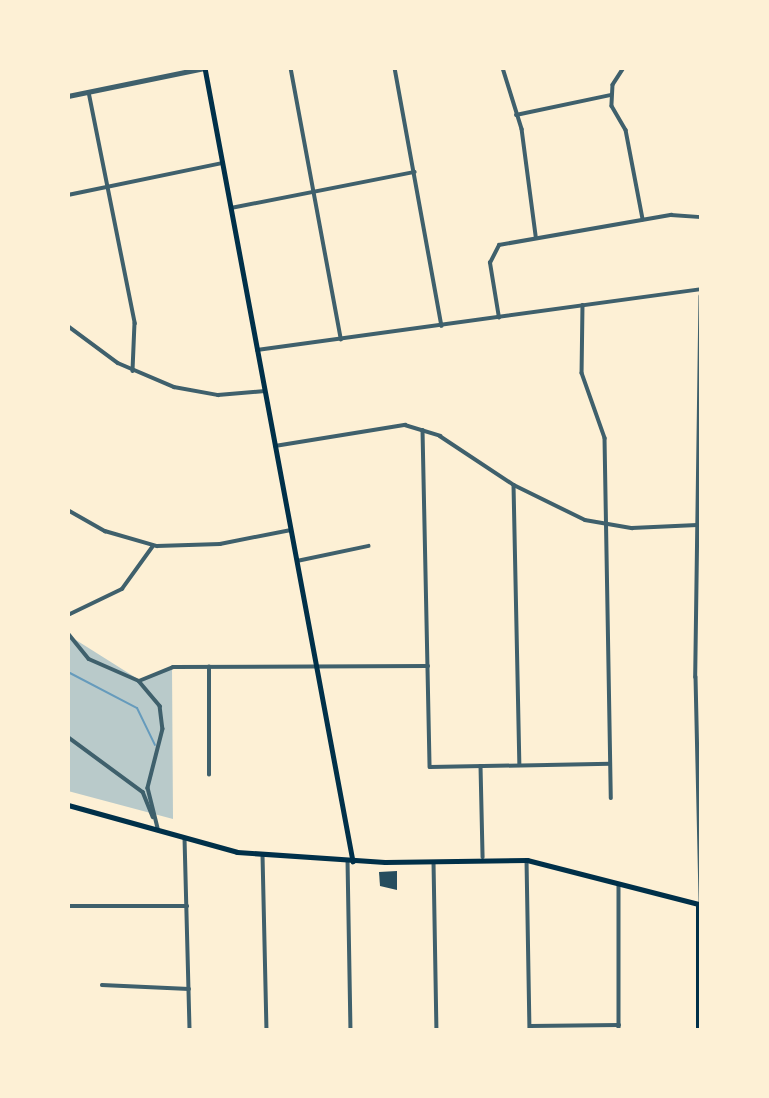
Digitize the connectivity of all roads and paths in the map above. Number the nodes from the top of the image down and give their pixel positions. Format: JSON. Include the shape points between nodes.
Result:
{"nodes":[{"id":1,"x":205,"y":68,"type":"edge"},
{"id":2,"x":291,"y":68,"type":"edge"},
{"id":3,"x":395,"y":68,"type":"edge"},
{"id":4,"x":503,"y":68,"type":"edge"},
{"id":5,"x":624,"y":68,"type":"edge"},
{"id":6,"x":89,"y":92,"type":"junction"},
{"id":7,"x":611,"y":95,"type":"junction"},
{"id":8,"x":68,"y":96,"type":"edge"},
{"id":9,"x":516,"y":115,"type":"junction"},
{"id":10,"x":223,"y":163,"type":"junction"},
{"id":11,"x":414,"y":172,"type":"junction"},
{"id":12,"x":107,"y":187,"type":"junction"},
{"id":13,"x":314,"y":192,"type":"junction"},
{"id":14,"x":68,"y":195,"type":"edge"},
{"id":15,"x":231,"y":208,"type":"junction"},
{"id":16,"x":701,"y":217,"type":"edge"},
{"id":17,"x":643,"y":219,"type":"junction"},
{"id":18,"x":536,"y":236,"type":"junction"},
{"id":19,"x":701,"y":289,"type":"edge"},
{"id":20,"x":701,"y":296,"type":"edge"},
{"id":21,"x":583,"y":305,"type":"junction"},
{"id":22,"x":499,"y":318,"type":"junction"},
{"id":23,"x":68,"y":326,"type":"edge"},
{"id":24,"x":442,"y":326,"type":"junction"},
{"id":25,"x":341,"y":340,"type":"junction"},
{"id":26,"x":257,"y":349,"type":"junction"},
{"id":27,"x":133,"y":371,"type":"junction"},
{"id":28,"x":265,"y":391,"type":"junction"},
{"id":29,"x":700,"y":398,"type":"edge"},
{"id":30,"x":423,"y":430,"type":"junction"},
{"id":31,"x":275,"y":446,"type":"junction"},
{"id":32,"x":514,"y":485,"type":"junction"},
{"id":33,"x":68,"y":510,"type":"edge"},
{"id":34,"x":605,"y":524,"type":"junction"},
{"id":35,"x":698,"y":525,"type":"junction"},
{"id":36,"x":291,"y":530,"type":"junction"},
{"id":37,"x":153,"y":545,"type":"junction"},
{"id":38,"x":368,"y":546,"type":"dead end"},
{"id":39,"x":699,"y":558,"type":"edge"},
{"id":40,"x":297,"y":561,"type":"junction"},
{"id":41,"x":68,"y":615,"type":"edge"},
{"id":42,"x":68,"y":633,"type":"edge"},
{"id":43,"x":317,"y":666,"type":"junction"},
{"id":44,"x":428,"y":666,"type":"junction"},
{"id":45,"x":209,"y":667,"type":"junction"},
{"id":46,"x":139,"y":681,"type":"junction"},
{"id":47,"x":68,"y":737,"type":"edge"},
{"id":48,"x":610,"y":764,"type":"junction"},
{"id":49,"x":520,"y":765,"type":"junction"},
{"id":50,"x":481,"y":766,"type":"junction"},
{"id":51,"x":209,"y":775,"type":"dead end"},
{"id":52,"x":611,"y":798,"type":"dead end"},
{"id":53,"x":68,"y":805,"type":"edge"},
{"id":54,"x":699,"y":823,"type":"edge"},
{"id":55,"x":158,"y":828,"type":"junction"},
{"id":56,"x":185,"y":838,"type":"junction"},
{"id":57,"x":263,"y":855,"type":"junction"},
{"id":58,"x":483,"y":858,"type":"junction"},
{"id":59,"x":434,"y":859,"type":"junction"},
{"id":60,"x":350,"y":860,"type":"junction"},
{"id":61,"x":527,"y":860,"type":"junction"},
{"id":62,"x":618,"y":884,"type":"junction"},
{"id":63,"x":699,"y":904,"type":"edge"},
{"id":64,"x":68,"y":906,"type":"edge"},
{"id":65,"x":187,"y":906,"type":"junction"},
{"id":66,"x":102,"y":985,"type":"dead end"},
{"id":67,"x":189,"y":989,"type":"junction"},
{"id":68,"x":619,"y":1027,"type":"edge"},
{"id":69,"x":530,"y":1028,"type":"edge"},
{"id":70,"x":190,"y":1030,"type":"edge"},
{"id":71,"x":267,"y":1030,"type":"edge"},
{"id":72,"x":351,"y":1030,"type":"edge"},
{"id":73,"x":437,"y":1030,"type":"edge"},
{"id":74,"x":698,"y":1030,"type":"edge"}],
"edges":[{"from":1,"to":6,"type":"street"},
{"from":1,"to":10,"type":"main road"},
{"from":2,"to":13,"type":"street"},
{"from":3,"to":11,"type":"street"},
{"from":4,"to":9,"type":"street"},
{"from":5,"to":7,"type":"street"},
{"from":6,"to":8,"type":"street"},
{"from":6,"to":12,"type":"street"},
{"from":7,"to":9,"type":"street"},
{"from":7,"to":17,"type":"street","via":[[628,138]]},
{"from":9,"to":18,"type":"street"},
{"from":10,"to":12,"type":"street"},
{"from":10,"to":15,"type":"main road"},
{"from":11,"to":13,"type":"street"},
{"from":11,"to":24,"type":"street"},
{"from":12,"to":14,"type":"street"},
{"from":12,"to":27,"type":"street","via":[[139,349]]},
{"from":13,"to":15,"type":"street"},
{"from":13,"to":25,"type":"street"},
{"from":15,"to":26,"type":"main road"},
{"from":16,"to":17,"type":"street"},
{"from":17,"to":18,"type":"street"},
{"from":18,"to":22,"type":"street","via":[[505,242],[491,256]]},
{"from":19,"to":21,"type":"street"},
{"from":20,"to":29,"type":"street"},
{"from":21,"to":22,"type":"street"},
{"from":21,"to":34,"type":"street","via":[[582,373],[606,438]]},
{"from":22,"to":24,"type":"street"},
{"from":23,"to":27,"type":"street"},
{"from":24,"to":25,"type":"street"},
{"from":25,"to":26,"type":"street"},
{"from":26,"to":28,"type":"main road"},
{"from":27,"to":28,"type":"street","via":[[204,393]]},
{"from":28,"to":31,"type":"main road"},
{"from":29,"to":35,"type":"street"},
{"from":30,"to":31,"type":"street","via":[[380,425]]},
{"from":30,"to":32,"type":"street"},
{"from":30,"to":44,"type":"street"},
{"from":31,"to":36,"type":"main road"},
{"from":32,"to":34,"type":"street"},
{"from":32,"to":49,"type":"street"},
{"from":33,"to":37,"type":"street","via":[[105,531]]},
{"from":34,"to":35,"type":"street"},
{"from":34,"to":48,"type":"street"},
{"from":35,"to":39,"type":"street"},
{"from":36,"to":37,"type":"street","via":[[220,544]]},
{"from":36,"to":40,"type":"main road"},
{"from":37,"to":41,"type":"street","via":[[122,589]]},
{"from":38,"to":40,"type":"street"},
{"from":39,"to":54,"type":"street"},
{"from":40,"to":43,"type":"main road"},
{"from":42,"to":46,"type":"street","via":[[89,659]]},
{"from":43,"to":44,"type":"street"},
{"from":43,"to":45,"type":"street"},
{"from":43,"to":60,"type":"main road"},
{"from":44,"to":50,"type":"street","via":[[430,767]]},
{"from":45,"to":46,"type":"street","via":[[173,667]]},
{"from":45,"to":51,"type":"street"},
{"from":46,"to":55,"type":"street","via":[[160,706],[163,729],[148,788]]},
{"from":47,"to":55,"type":"street","via":[[143,792]]},
{"from":48,"to":49,"type":"street"},
{"from":48,"to":52,"type":"street"},
{"from":49,"to":50,"type":"street"},
{"from":50,"to":58,"type":"street"},
{"from":53,"to":55,"type":"main road"},
{"from":54,"to":63,"type":"street"},
{"from":55,"to":56,"type":"main road"},
{"from":56,"to":57,"type":"main road"},
{"from":56,"to":65,"type":"street"},
{"from":57,"to":60,"type":"main road"},
{"from":57,"to":71,"type":"street"},
{"from":58,"to":59,"type":"main road"},
{"from":58,"to":61,"type":"main road"},
{"from":59,"to":60,"type":"main road"},
{"from":59,"to":73,"type":"street"},
{"from":60,"to":72,"type":"street"},
{"from":61,"to":62,"type":"main road"},
{"from":61,"to":69,"type":"street"},
{"from":62,"to":63,"type":"main road"},
{"from":62,"to":68,"type":"street"},
{"from":63,"to":74,"type":"main road"},
{"from":64,"to":65,"type":"street"},
{"from":65,"to":67,"type":"street"},
{"from":66,"to":67,"type":"street"},
{"from":67,"to":70,"type":"street"},
{"from":68,"to":69,"type":"street"}]}
